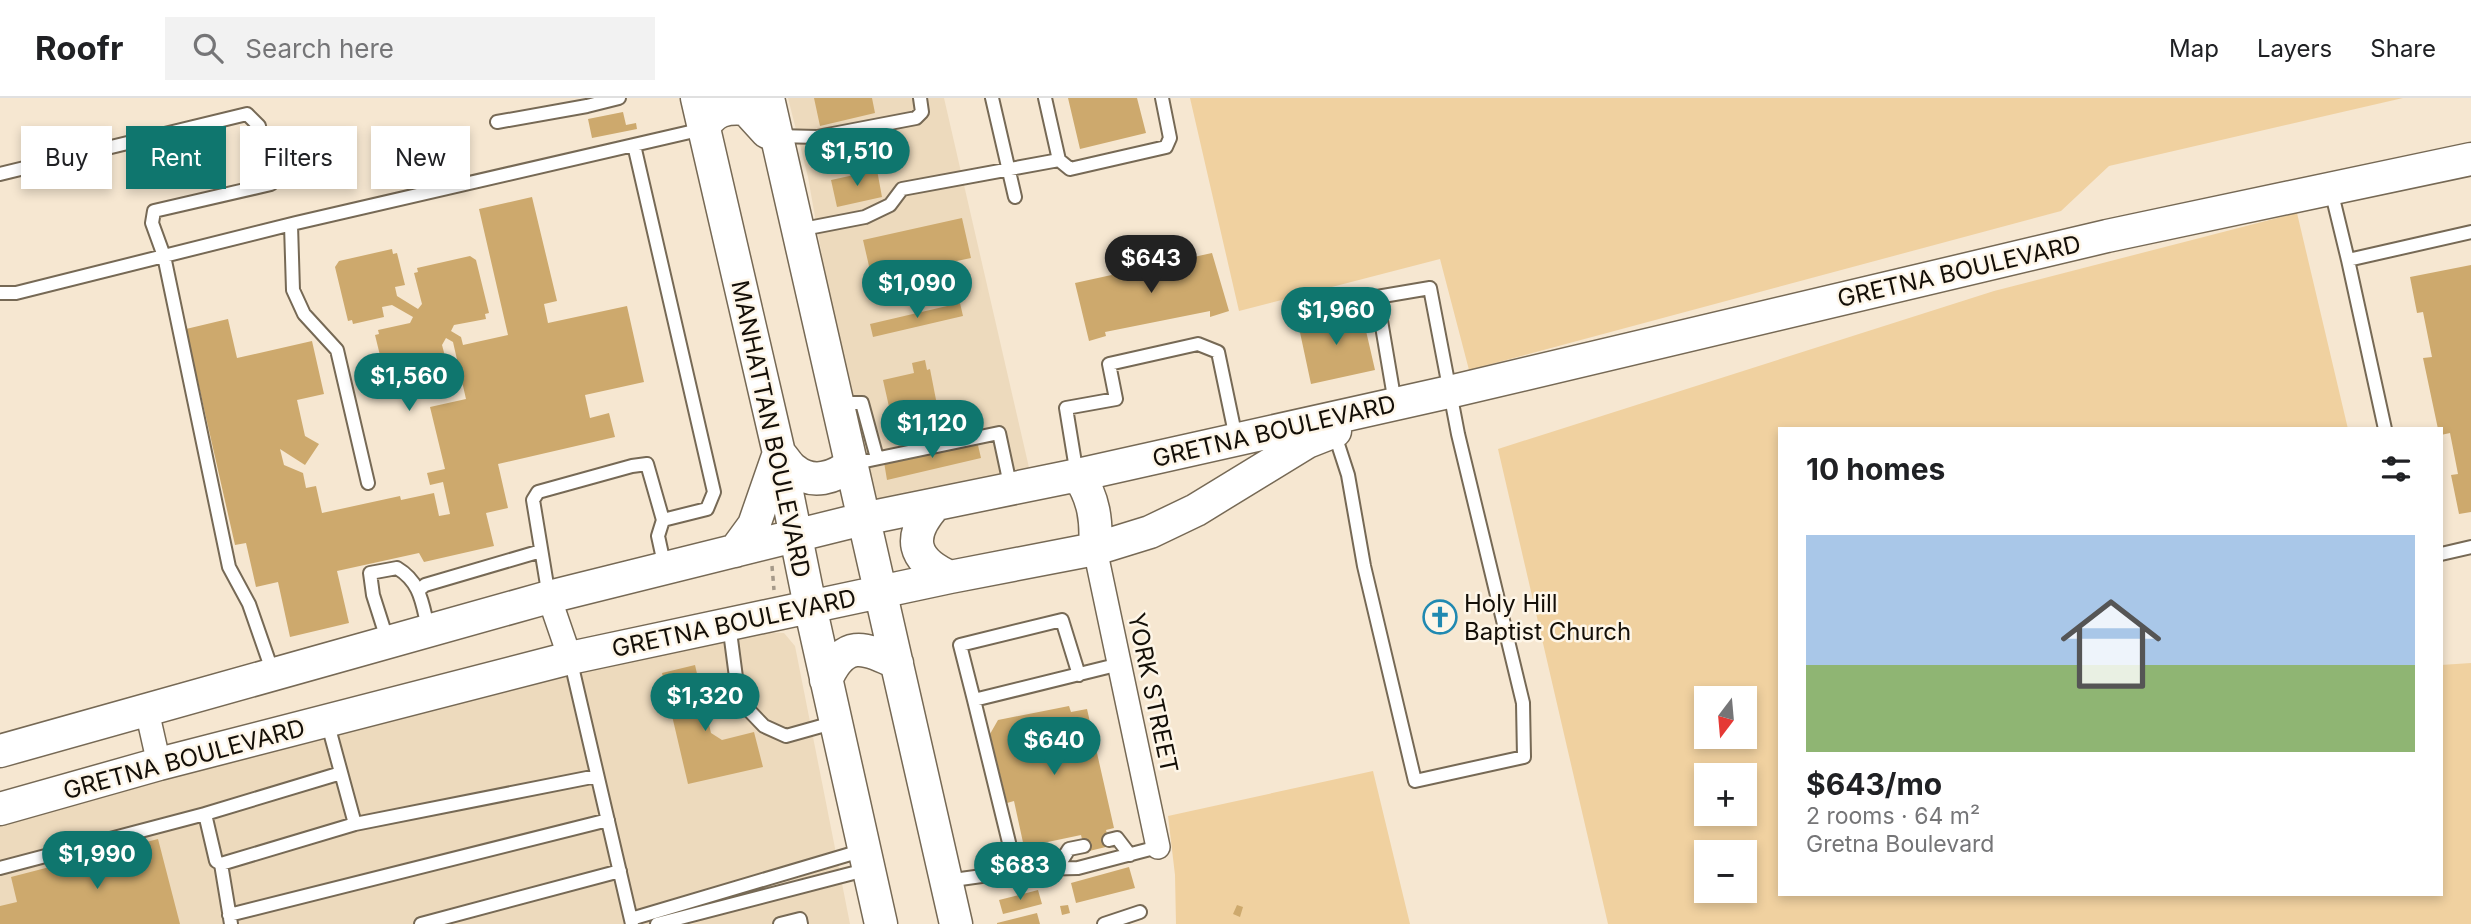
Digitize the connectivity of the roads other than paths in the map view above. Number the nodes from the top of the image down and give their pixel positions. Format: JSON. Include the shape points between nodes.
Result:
{"nodes":[{"id":1,"x":620,"y":98,"type":"edge"},
{"id":2,"x":697,"y":98,"type":"edge"},
{"id":3,"x":768,"y":98,"type":"edge"},
{"id":4,"x":920,"y":98,"type":"edge"},
{"id":5,"x":992,"y":98,"type":"edge"},
{"id":6,"x":1045,"y":98,"type":"edge"},
{"id":7,"x":1162,"y":98,"type":"edge"},
{"id":8,"x":497,"y":122,"type":"dead end"},
{"id":9,"x":703,"y":129,"type":"junction"},
{"id":10,"x":777,"y":136,"type":"junction"},
{"id":11,"x":634,"y":145,"type":"junction"},
{"id":12,"x":2471,"y":159,"type":"edge"},
{"id":13,"x":1059,"y":160,"type":"junction"},
{"id":14,"x":1008,"y":170,"type":"junction"},
{"id":15,"x":0,"y":174,"type":"edge"},
{"id":16,"x":2331,"y":188,"type":"junction"},
{"id":17,"x":1015,"y":197,"type":"dead end"},
{"id":18,"x":291,"y":225,"type":"junction"},
{"id":19,"x":798,"y":230,"type":"junction"},
{"id":20,"x":2471,"y":232,"type":"edge"},
{"id":21,"x":164,"y":256,"type":"junction"},
{"id":22,"x":2348,"y":260,"type":"junction"},
{"id":23,"x":0,"y":293,"type":"edge"},
{"id":24,"x":1449,"y":392,"type":"junction"},
{"id":25,"x":1396,"y":404,"type":"junction"},
{"id":26,"x":2385,"y":427,"type":"edge"},
{"id":27,"x":1334,"y":431,"type":"junction"},
{"id":28,"x":1237,"y":440,"type":"junction"},
{"id":29,"x":779,"y":453,"type":"junction"},
{"id":30,"x":864,"y":461,"type":"junction"},
{"id":31,"x":1077,"y":475,"type":"junction"},
{"id":32,"x":368,"y":483,"type":"dead end"},
{"id":33,"x":1011,"y":489,"type":"junction"},
{"id":34,"x":934,"y":506,"type":"junction"},
{"id":35,"x":863,"y":519,"type":"junction"},
{"id":36,"x":663,"y":520,"type":"junction"},
{"id":37,"x":795,"y":536,"type":"junction"},
{"id":38,"x":2471,"y":547,"type":"edge"},
{"id":39,"x":1095,"y":549,"type":"junction"},
{"id":40,"x":541,"y":551,"type":"junction"},
{"id":41,"x":735,"y":551,"type":"junction"},
{"id":42,"x":2443,"y":554,"type":"edge"},
{"id":43,"x":665,"y":568,"type":"junction"},
{"id":44,"x":950,"y":577,"type":"junction"},
{"id":45,"x":418,"y":592,"type":"junction"},
{"id":46,"x":881,"y":592,"type":"junction"},
{"id":47,"x":549,"y":597,"type":"junction"},
{"id":48,"x":810,"y":607,"type":"junction"},
{"id":49,"x":729,"y":624,"type":"junction"},
{"id":50,"x":429,"y":631,"type":"junction"},
{"id":51,"x":388,"y":642,"type":"junction"},
{"id":52,"x":570,"y":658,"type":"junction"},
{"id":53,"x":897,"y":663,"type":"junction"},
{"id":54,"x":1120,"y":664,"type":"junction"},
{"id":55,"x":274,"y":675,"type":"junction"},
{"id":56,"x":1079,"y":675,"type":"junction"},
{"id":57,"x":826,"y":680,"type":"junction"},
{"id":58,"x":974,"y":700,"type":"junction"},
{"id":59,"x":147,"y":711,"type":"junction"},
{"id":60,"x":327,"y":720,"type":"junction"},
{"id":61,"x":836,"y":722,"type":"junction"},
{"id":62,"x":0,"y":751,"type":"edge"},
{"id":63,"x":159,"y":764,"type":"junction"},
{"id":64,"x":341,"y":773,"type":"junction"},
{"id":65,"x":597,"y":776,"type":"junction"},
{"id":66,"x":0,"y":809,"type":"edge"},
{"id":67,"x":205,"y":814,"type":"junction"},
{"id":68,"x":608,"y":820,"type":"junction"},
{"id":69,"x":355,"y":824,"type":"junction"},
{"id":70,"x":1109,"y":840,"type":"dead end"},
{"id":71,"x":1084,"y":846,"type":"dead end"},
{"id":72,"x":1158,"y":848,"type":"joint"},
{"id":73,"x":1130,"y":855,"type":"junction"},
{"id":74,"x":221,"y":864,"type":"junction"},
{"id":75,"x":868,"y":865,"type":"junction"},
{"id":76,"x":0,"y":868,"type":"edge"},
{"id":77,"x":1057,"y":868,"type":"junction"},
{"id":78,"x":620,"y":871,"type":"junction"},
{"id":79,"x":1016,"y":871,"type":"junction"},
{"id":80,"x":946,"y":881,"type":"junction"},
{"id":81,"x":1140,"y":912,"type":"dead end"},
{"id":82,"x":230,"y":919,"type":"edge"},
{"id":83,"x":632,"y":922,"type":"edge"},
{"id":84,"x":421,"y":924,"type":"edge"},
{"id":85,"x":657,"y":924,"type":"edge"},
{"id":86,"x":780,"y":924,"type":"edge"},
{"id":87,"x":801,"y":924,"type":"edge"},
{"id":88,"x":881,"y":924,"type":"edge"},
{"id":89,"x":902,"y":924,"type":"edge"},
{"id":90,"x":956,"y":924,"type":"edge"},
{"id":91,"x":1104,"y":924,"type":"edge"}],
"edges":[{"from":1,"to":8,"type":"lane"},
{"from":2,"to":9,"type":"street","name":"MANHATTAN BOULEVARD"},
{"from":3,"to":10,"type":"street"},
{"from":4,"to":10,"type":"lane","via":[[922,112],[916,118],[817,137]]},
{"from":5,"to":14,"type":"lane"},
{"from":6,"to":13,"type":"lane"},
{"from":7,"to":13,"type":"lane","via":[[1170,138],[1166,147],[1070,169]]},
{"from":9,"to":10,"type":"street","via":[[717,112],[746,109],[767,132]]},
{"from":9,"to":11,"type":"lane"},
{"from":9,"to":29,"type":"street","name":"MANHATTAN BOULEVARD"},
{"from":10,"to":19,"type":"street"},
{"from":11,"to":18,"type":"lane"},
{"from":11,"to":36,"type":"lane","via":[[713,492],[707,509]]},
{"from":12,"to":16,"type":"street","name":"GRETNA BOULEVARD"},
{"from":13,"to":14,"type":"lane"},
{"from":14,"to":17,"type":"lane"},
{"from":14,"to":19,"type":"lane","via":[[902,189],[890,205],[865,217]]},
{"from":15,"to":21,"type":"lane","via":[[247,114],[259,126],[271,184],[154,211],[152,223]]},
{"from":16,"to":22,"type":"lane"},
{"from":16,"to":24,"type":"street","name":"GRETNA BOULEVARD","via":[[2107,236]]},
{"from":18,"to":21,"type":"lane"},
{"from":18,"to":32,"type":"lane","via":[[293,289],[304,314],[337,350]]},
{"from":19,"to":30,"type":"street","via":[[837,404]]},
{"from":20,"to":22,"type":"lane"},
{"from":21,"to":23,"type":"lane","via":[[16,293]]},
{"from":21,"to":55,"type":"lane","via":[[229,567],[249,604]]},
{"from":22,"to":26,"type":"lane"},
{"from":24,"to":25,"type":"street","name":"GRETNA BOULEVARD"},
{"from":24,"to":25,"type":"lane","via":[[1430,288],[1377,296]]},
{"from":24,"to":27,"type":"street","name":"GRETNA BOULEVARD"},
{"from":24,"to":27,"type":"lane","via":[[1524,703],[1524,757],[1415,781],[1364,566],[1348,475]]},
{"from":25,"to":28,"type":"street","name":"GRETNA BOULEVARD"},
{"from":27,"to":39,"type":"street","name":"GRETNA BOULEVARD","via":[[1307,442],[1196,510],[1150,532]]},
{"from":28,"to":31,"type":"street","name":"GRETNA BOULEVARD"},
{"from":28,"to":31,"type":"lane","via":[[1218,352],[1198,344],[1109,364],[1116,399],[1066,408]]},
{"from":29,"to":30,"type":"street","via":[[795,472],[812,477],[827,478]]},
{"from":29,"to":37,"type":"street","name":"MANHATTAN BOULEVARD"},
{"from":29,"to":41,"type":"street","via":[[754,525]]},
{"from":30,"to":33,"type":"lane","via":[[999,433]]},
{"from":30,"to":35,"type":"street"},
{"from":31,"to":33,"type":"street","name":"GRETNA BOULEVARD"},
{"from":31,"to":39,"type":"street","via":[[1090,492],[1097,528]]},
{"from":33,"to":34,"type":"street","name":"GRETNA BOULEVARD"},
{"from":34,"to":35,"type":"street","name":"GRETNA BOULEVARD"},
{"from":34,"to":44,"type":"street","via":[[921,521],[919,553],[931,569]]},
{"from":35,"to":37,"type":"street","name":"GRETNA BOULEVARD"},
{"from":35,"to":46,"type":"street"},
{"from":36,"to":40,"type":"lane","via":[[647,464],[632,466],[538,492],[533,500]]},
{"from":36,"to":43,"type":"lane","via":[[658,536]]},
{"from":37,"to":41,"type":"street","name":"GRETNA BOULEVARD"},
{"from":37,"to":48,"type":"street","name":"MANHATTAN BOULEVARD"},
{"from":38,"to":42,"type":"lane"},
{"from":39,"to":44,"type":"street","name":"GRETNA BOULEVARD"},
{"from":39,"to":54,"type":"street","name":"YORK STREET"},
{"from":40,"to":45,"type":"lane","via":[[425,585]]},
{"from":40,"to":47,"type":"lane"},
{"from":41,"to":43,"type":"street","name":"GRETNA BOULEVARD"},
{"from":43,"to":47,"type":"street","name":"GRETNA BOULEVARD"},
{"from":44,"to":46,"type":"street","name":"GRETNA BOULEVARD"},
{"from":45,"to":50,"type":"lane"},
{"from":45,"to":51,"type":"lane","via":[[411,576],[397,568],[370,573]]},
{"from":46,"to":48,"type":"street","name":"GRETNA BOULEVARD"},
{"from":46,"to":53,"type":"street"},
{"from":47,"to":50,"type":"street","name":"GRETNA BOULEVARD"},
{"from":47,"to":52,"type":"street"},
{"from":48,"to":49,"type":"street","name":"GRETNA BOULEVARD"},
{"from":48,"to":57,"type":"street","name":"MANHATTAN BOULEVARD"},
{"from":49,"to":52,"type":"street","name":"GRETNA BOULEVARD"},
{"from":49,"to":61,"type":"lane","via":[[739,700],[764,726],[786,736]]},
{"from":50,"to":51,"type":"street","name":"GRETNA BOULEVARD"},
{"from":51,"to":55,"type":"street","name":"GRETNA BOULEVARD"},
{"from":52,"to":60,"type":"street","name":"GRETNA BOULEVARD"},
{"from":52,"to":65,"type":"lane"},
{"from":53,"to":57,"type":"street","via":[[871,650],[845,653]]},
{"from":53,"to":80,"type":"street"},
{"from":54,"to":56,"type":"lane"},
{"from":54,"to":72,"type":"street","name":"YORK STREET"},
{"from":55,"to":59,"type":"street","name":"GRETNA BOULEVARD"},
{"from":56,"to":58,"type":"lane"},
{"from":56,"to":58,"type":"lane","via":[[1062,620],[960,645]]},
{"from":57,"to":61,"type":"street","name":"MANHATTAN BOULEVARD"},
{"from":58,"to":79,"type":"lane"},
{"from":59,"to":62,"type":"street","name":"GRETNA BOULEVARD"},
{"from":59,"to":63,"type":"street"},
{"from":60,"to":63,"type":"street","name":"GRETNA BOULEVARD"},
{"from":60,"to":64,"type":"lane"},
{"from":61,"to":75,"type":"street","name":"MANHATTAN BOULEVARD"},
{"from":63,"to":66,"type":"street","name":"GRETNA BOULEVARD"},
{"from":64,"to":67,"type":"lane"},
{"from":64,"to":69,"type":"lane"},
{"from":65,"to":68,"type":"lane"},
{"from":65,"to":69,"type":"lane"},
{"from":67,"to":74,"type":"lane","via":[[216,861]]},
{"from":67,"to":76,"type":"lane"},
{"from":68,"to":78,"type":"lane"},
{"from":68,"to":82,"type":"lane"},
{"from":69,"to":74,"type":"lane"},
{"from":70,"to":73,"type":"lane","via":[[1118,838]]},
{"from":71,"to":77,"type":"lane","via":[[1069,849]]},
{"from":72,"to":73,"type":"lane"},
{"from":73,"to":77,"type":"lane","via":[[1078,868]]},
{"from":74,"to":82,"type":"lane"},
{"from":75,"to":83,"type":"lane"},
{"from":75,"to":85,"type":"lane"},
{"from":75,"to":88,"type":"street","name":"MANHATTAN BOULEVARD"},
{"from":75,"to":89,"type":"street","via":[[888,887]]},
{"from":77,"to":79,"type":"lane"},
{"from":78,"to":83,"type":"lane"},
{"from":78,"to":84,"type":"lane"},
{"from":79,"to":80,"type":"lane"},
{"from":80,"to":90,"type":"street"},
{"from":81,"to":91,"type":"lane"},
{"from":86,"to":87,"type":"lane","via":[[800,919]]}]}
